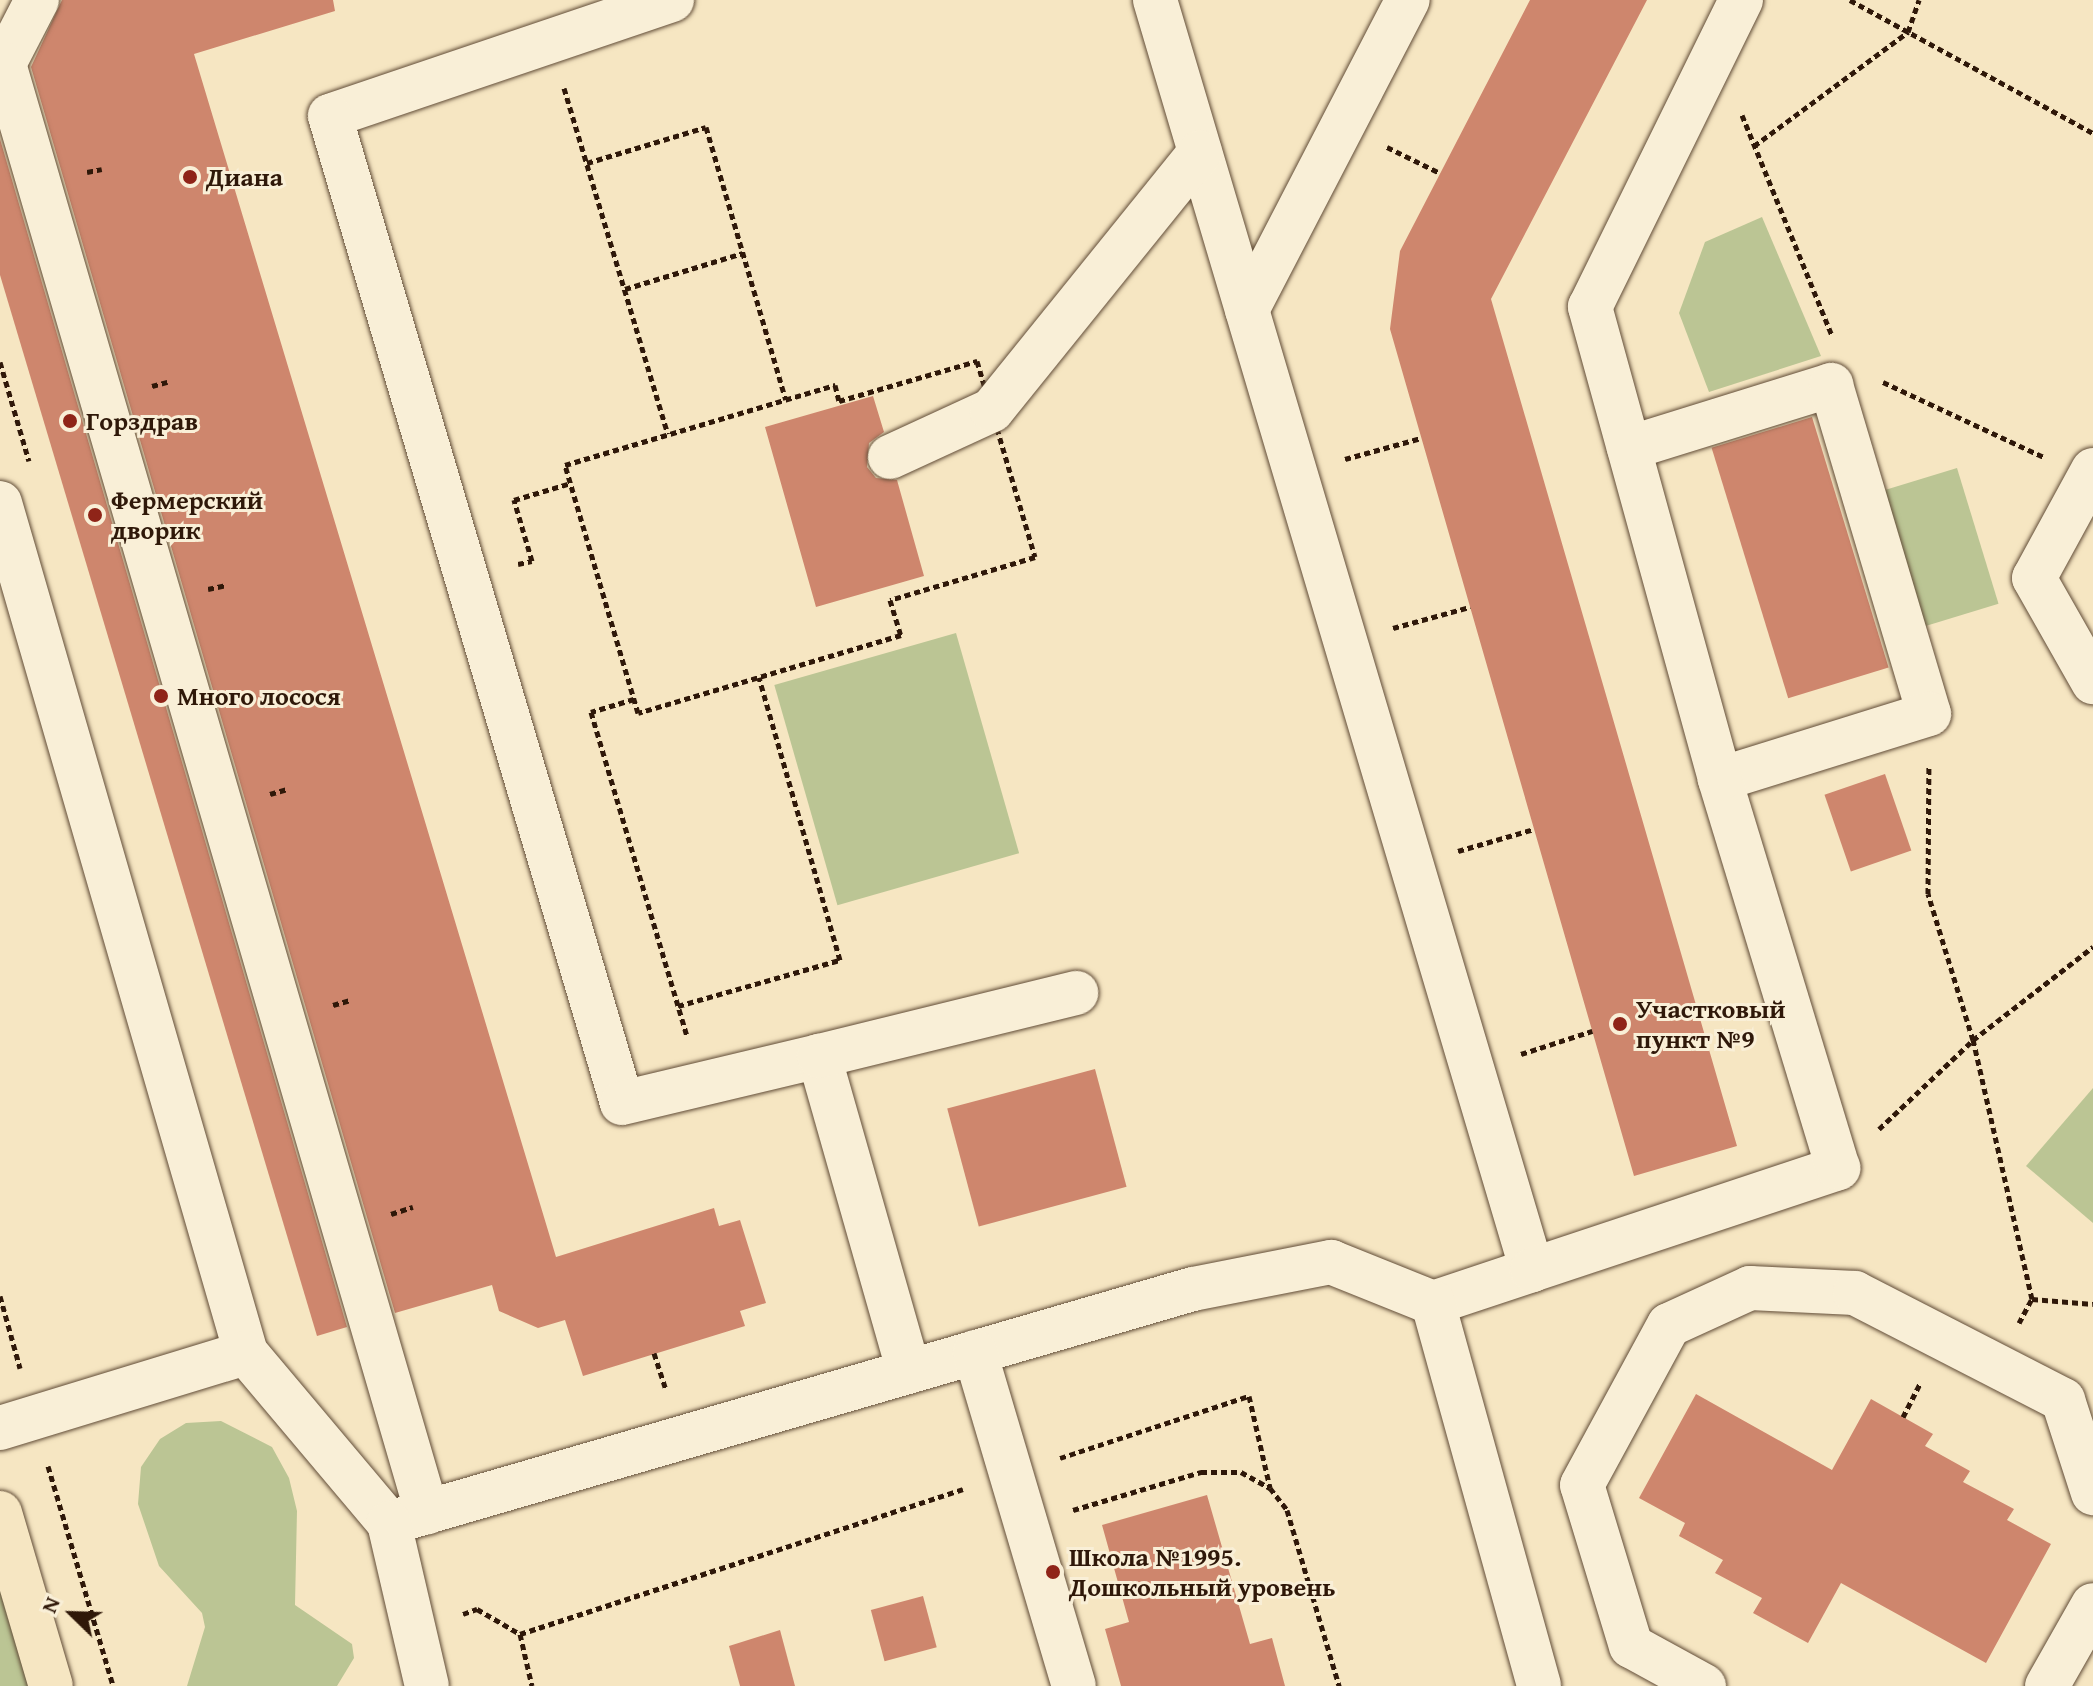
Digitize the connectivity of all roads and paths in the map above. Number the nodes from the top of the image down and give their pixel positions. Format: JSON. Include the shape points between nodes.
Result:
{"nodes":[{"id":1,"x":37,"y":0,"type":"edge"},
{"id":2,"x":672,"y":0,"type":"edge"},
{"id":3,"x":1155,"y":0,"type":"edge"},
{"id":4,"x":1408,"y":0,"type":"edge"},
{"id":5,"x":1741,"y":0,"type":"edge"},
{"id":6,"x":1850,"y":0,"type":"edge"},
{"id":7,"x":1919,"y":0,"type":"edge"},
{"id":8,"x":1908,"y":32,"type":"junction"},
{"id":9,"x":1716,"y":52,"type":"junction"},
{"id":10,"x":567,"y":99,"type":"dead end"},
{"id":11,"x":2093,"y":133,"type":"edge"},
{"id":12,"x":1754,"y":146,"type":"junction"},
{"id":13,"x":1200,"y":152,"type":"junction"},
{"id":14,"x":587,"y":163,"type":"junction"},
{"id":15,"x":743,"y":253,"type":"junction"},
{"id":16,"x":625,"y":289,"type":"junction"},
{"id":17,"x":1247,"y":310,"type":"junction"},
{"id":18,"x":1838,"y":349,"type":"dead end"},
{"id":19,"x":935,"y":373,"type":"dead end"},
{"id":20,"x":1873,"y":377,"type":"dead end"},
{"id":21,"x":786,"y":400,"type":"junction"},
{"id":22,"x":668,"y":434,"type":"junction"},
{"id":23,"x":1421,"y":438,"type":"dead end"},
{"id":24,"x":1629,"y":448,"type":"junction"},
{"id":25,"x":890,"y":457,"type":"dead end"},
{"id":26,"x":1339,"y":461,"type":"dead end"},
{"id":27,"x":2091,"y":474,"type":"edge"},
{"id":28,"x":571,"y":483,"type":"junction"},
{"id":29,"x":0,"y":503,"type":"edge"},
{"id":30,"x":514,"y":552,"type":"dead end"},
{"id":31,"x":1035,"y":557,"type":"dead end"},
{"id":32,"x":1470,"y":607,"type":"dead end"},
{"id":33,"x":1390,"y":628,"type":"dead end"},
{"id":34,"x":759,"y":677,"type":"junction"},
{"id":35,"x":2093,"y":682,"type":"edge"},
{"id":36,"x":634,"y":699,"type":"junction"},
{"id":37,"x":1929,"y":714,"type":"junction"},
{"id":38,"x":1720,"y":779,"type":"junction"},
{"id":39,"x":1534,"y":829,"type":"dead end"},
{"id":40,"x":1457,"y":852,"type":"dead end"},
{"id":41,"x":2093,"y":947,"type":"edge"},
{"id":42,"x":1076,"y":993,"type":"dead end"},
{"id":43,"x":678,"y":1006,"type":"junction"},
{"id":44,"x":1592,"y":1031,"type":"dead end"},
{"id":45,"x":1973,"y":1040,"type":"junction"},
{"id":46,"x":691,"y":1050,"type":"dead end"},
{"id":47,"x":1520,"y":1054,"type":"dead end"},
{"id":48,"x":819,"y":1056,"type":"junction"},
{"id":49,"x":1838,"y":1168,"type":"junction"},
{"id":50,"x":1532,"y":1270,"type":"junction"},
{"id":51,"x":0,"y":1296,"type":"edge"},
{"id":52,"x":2032,"y":1299,"type":"junction"},
{"id":53,"x":1433,"y":1303,"type":"junction"},
{"id":54,"x":2093,"y":1304,"type":"edge"},
{"id":55,"x":975,"y":1352,"type":"junction"},
{"id":56,"x":246,"y":1353,"type":"junction"},
{"id":57,"x":1997,"y":1366,"type":"junction"},
{"id":58,"x":909,"y":1371,"type":"junction"},
{"id":59,"x":17,"y":1423,"type":"edge"},
{"id":60,"x":1012,"y":1473,"type":"junction"},
{"id":61,"x":1270,"y":1488,"type":"junction"},
{"id":62,"x":2093,"y":1493,"type":"edge"},
{"id":63,"x":0,"y":1513,"type":"edge"},
{"id":64,"x":408,"y":1518,"type":"junction"},
{"id":65,"x":1027,"y":1524,"type":"junction"},
{"id":66,"x":2087,"y":1628,"type":"edge"},
{"id":67,"x":520,"y":1634,"type":"junction"},
{"id":68,"x":415,"y":1635,"type":"junction"},
{"id":69,"x":51,"y":1686,"type":"edge"},
{"id":70,"x":113,"y":1686,"type":"edge"},
{"id":71,"x":427,"y":1686,"type":"edge"},
{"id":72,"x":532,"y":1686,"type":"edge"},
{"id":73,"x":1074,"y":1686,"type":"edge"},
{"id":74,"x":1339,"y":1686,"type":"edge"},
{"id":75,"x":1539,"y":1686,"type":"edge"},
{"id":76,"x":1704,"y":1686,"type":"edge"},
{"id":77,"x":2047,"y":1686,"type":"edge"}],
"edges":[{"from":1,"to":64,"type":"lane","via":[[4,64]]},
{"from":2,"to":48,"type":"lane","via":[[330,116],[622,1103]]},
{"from":3,"to":13,"type":"lane"},
{"from":4,"to":17,"type":"lane"},
{"from":5,"to":9,"type":"lane"},
{"from":6,"to":8,"type":"path"},
{"from":7,"to":8,"type":"path"},
{"from":8,"to":11,"type":"path"},
{"from":8,"to":12,"type":"path"},
{"from":9,"to":12,"type":"path"},
{"from":9,"to":24,"type":"lane","via":[[1590,307]]},
{"from":10,"to":14,"type":"path"},
{"from":12,"to":18,"type":"path"},
{"from":13,"to":17,"type":"lane"},
{"from":13,"to":25,"type":"lane","via":[[992,410]]},
{"from":14,"to":15,"type":"path","via":[[706,127]]},
{"from":14,"to":16,"type":"path"},
{"from":15,"to":16,"type":"path"},
{"from":15,"to":21,"type":"path"},
{"from":16,"to":22,"type":"path"},
{"from":17,"to":50,"type":"lane"},
{"from":19,"to":21,"type":"path","via":[[839,401],[835,385]]},
{"from":20,"to":27,"type":"path"},
{"from":21,"to":22,"type":"path"},
{"from":22,"to":28,"type":"path","via":[[565,465]]},
{"from":23,"to":26,"type":"path"},
{"from":24,"to":37,"type":"lane","via":[[1831,385]]},
{"from":24,"to":38,"type":"lane"},
{"from":27,"to":35,"type":"lane","via":[[2034,578]]},
{"from":28,"to":30,"type":"path","via":[[514,500],[532,561],[518,565]]},
{"from":28,"to":36,"type":"path"},
{"from":29,"to":56,"type":"lane"},
{"from":31,"to":34,"type":"path","via":[[890,600],[901,635]]},
{"from":32,"to":33,"type":"path"},
{"from":34,"to":36,"type":"path","via":[[638,713]]},
{"from":34,"to":43,"type":"path","via":[[840,960]]},
{"from":36,"to":43,"type":"path","via":[[591,712]]},
{"from":37,"to":38,"type":"lane"},
{"from":37,"to":45,"type":"path","via":[[1928,894]]},
{"from":38,"to":49,"type":"lane"},
{"from":39,"to":40,"type":"path"},
{"from":41,"to":45,"type":"path"},
{"from":42,"to":48,"type":"lane"},
{"from":43,"to":46,"type":"path"},
{"from":44,"to":47,"type":"path"},
{"from":45,"to":49,"type":"path"},
{"from":45,"to":52,"type":"path"},
{"from":48,"to":58,"type":"lane"},
{"from":49,"to":50,"type":"lane"},
{"from":50,"to":53,"type":"lane"},
{"from":51,"to":59,"type":"path"},
{"from":52,"to":54,"type":"path"},
{"from":52,"to":57,"type":"path"},
{"from":53,"to":55,"type":"lane","via":[[1331,1262],[1193,1289]]},
{"from":53,"to":75,"type":"lane"},
{"from":55,"to":58,"type":"lane"},
{"from":55,"to":60,"type":"lane"},
{"from":56,"to":59,"type":"lane"},
{"from":56,"to":64,"type":"lane"},
{"from":57,"to":62,"type":"lane","via":[[2063,1400]]},
{"from":57,"to":76,"type":"lane","via":[[1855,1293],[1750,1288],[1669,1325],[1582,1485],[1631,1646]]},
{"from":58,"to":64,"type":"lane"},
{"from":59,"to":70,"type":"path"},
{"from":60,"to":61,"type":"path","via":[[1249,1396]]},
{"from":60,"to":65,"type":"lane"},
{"from":60,"to":67,"type":"path"},
{"from":61,"to":65,"type":"path","via":[[1241,1472],[1201,1472]]},
{"from":61,"to":74,"type":"path","via":[[1287,1510]]},
{"from":63,"to":69,"type":"main road"},
{"from":64,"to":68,"type":"lane"},
{"from":65,"to":73,"type":"lane"},
{"from":66,"to":77,"type":"lane"},
{"from":67,"to":68,"type":"path","via":[[477,1609]]},
{"from":67,"to":72,"type":"path"},
{"from":68,"to":71,"type":"lane"}]}
